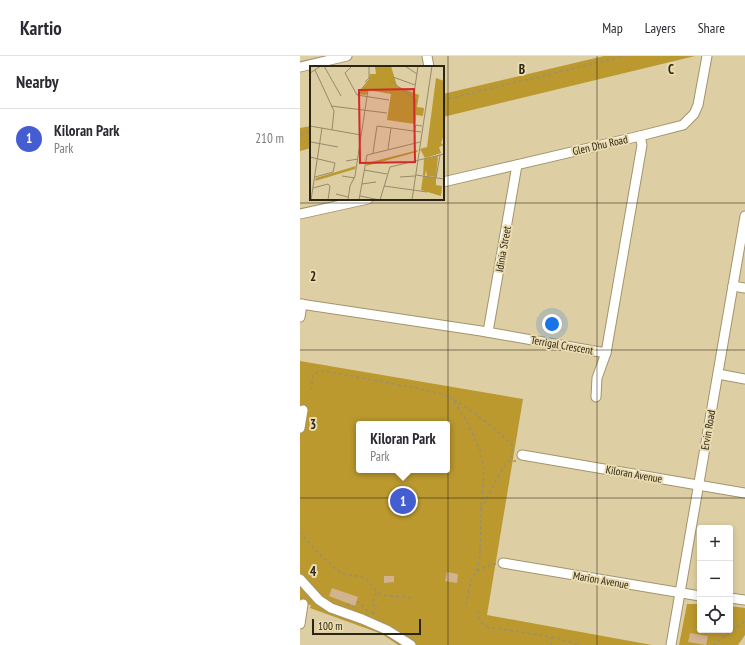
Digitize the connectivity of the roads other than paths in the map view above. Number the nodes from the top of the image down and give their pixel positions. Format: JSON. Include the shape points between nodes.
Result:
{"nodes":[{"id":1,"x":347,"y":56,"type":"edge"},
{"id":2,"x":427,"y":56,"type":"edge"},
{"id":3,"x":707,"y":56,"type":"edge"},
{"id":4,"x":300,"y":66,"type":"edge"},
{"id":5,"x":429,"y":66,"type":"edge"},
{"id":6,"x":640,"y":136,"type":"junction"},
{"id":7,"x":517,"y":165,"type":"junction"},
{"id":8,"x":444,"y":182,"type":"edge"},
{"id":9,"x":363,"y":200,"type":"edge"},
{"id":10,"x":300,"y":214,"type":"edge"},
{"id":11,"x":745,"y":216,"type":"edge"},
{"id":12,"x":733,"y":286,"type":"junction"},
{"id":13,"x":745,"y":288,"type":"edge"},
{"id":14,"x":301,"y":304,"type":"edge"},
{"id":15,"x":300,"y":317,"type":"edge"},
{"id":16,"x":488,"y":332,"type":"junction"},
{"id":17,"x":606,"y":353,"type":"junction"},
{"id":18,"x":718,"y":374,"type":"junction"},
{"id":19,"x":745,"y":379,"type":"edge"},
{"id":20,"x":596,"y":396,"type":"dead end"},
{"id":21,"x":303,"y":410,"type":"dead end"},
{"id":22,"x":300,"y":428,"type":"edge"},
{"id":23,"x":519,"y":458,"type":"road end"},
{"id":24,"x":698,"y":485,"type":"junction"},
{"id":25,"x":745,"y":493,"type":"edge"},
{"id":26,"x":503,"y":563,"type":"dead end"},
{"id":27,"x":300,"y":579,"type":"edge"},
{"id":28,"x":680,"y":593,"type":"junction"},
{"id":29,"x":697,"y":596,"type":"edge"},
{"id":30,"x":733,"y":598,"type":"edge"},
{"id":31,"x":745,"y":600,"type":"edge"},
{"id":32,"x":304,"y":604,"type":"dead end"},
{"id":33,"x":300,"y":624,"type":"edge"},
{"id":34,"x":411,"y":645,"type":"edge"},
{"id":35,"x":671,"y":645,"type":"edge"}],
"edges":[{"from":1,"to":4,"type":"street"},
{"from":2,"to":5,"type":"street"},
{"from":3,"to":6,"type":"street","name":"Glen Dhu Road","via":[[694,114],[678,127]]},
{"from":6,"to":7,"type":"street","name":"Glen Dhu Road"},
{"from":6,"to":17,"type":"street","name":"Terrigal Crescent","via":[[642,145]]},
{"from":7,"to":8,"type":"street","name":"Glen Dhu Road"},
{"from":7,"to":16,"type":"street","name":"Idinia Street"},
{"from":9,"to":10,"type":"street"},
{"from":11,"to":12,"type":"street","name":"Ervin Road"},
{"from":12,"to":13,"type":"street"},
{"from":12,"to":18,"type":"street","name":"Ervin Road"},
{"from":14,"to":15,"type":"street"},
{"from":14,"to":16,"type":"street","name":"Terrigal Crescent"},
{"from":16,"to":17,"type":"street","name":"Terrigal Crescent"},
{"from":17,"to":20,"type":"street","via":[[596,378]]},
{"from":18,"to":19,"type":"street"},
{"from":18,"to":24,"type":"street","name":"Ervin Road"},
{"from":21,"to":22,"type":"street"},
{"from":23,"to":24,"type":"street","name":"Kiloran Avenue"},
{"from":24,"to":25,"type":"street","name":"Kiloran Avenue"},
{"from":24,"to":28,"type":"street","name":"Ervin Road"},
{"from":26,"to":28,"type":"street","name":"Marion Avenue"},
{"from":27,"to":34,"type":"street","via":[[319,600],[331,608],[387,630]]},
{"from":28,"to":29,"type":"street","name":"Marion Avenue"},
{"from":28,"to":35,"type":"street","name":"Ervin Road"},
{"from":30,"to":31,"type":"street"},
{"from":32,"to":33,"type":"street"}]}
